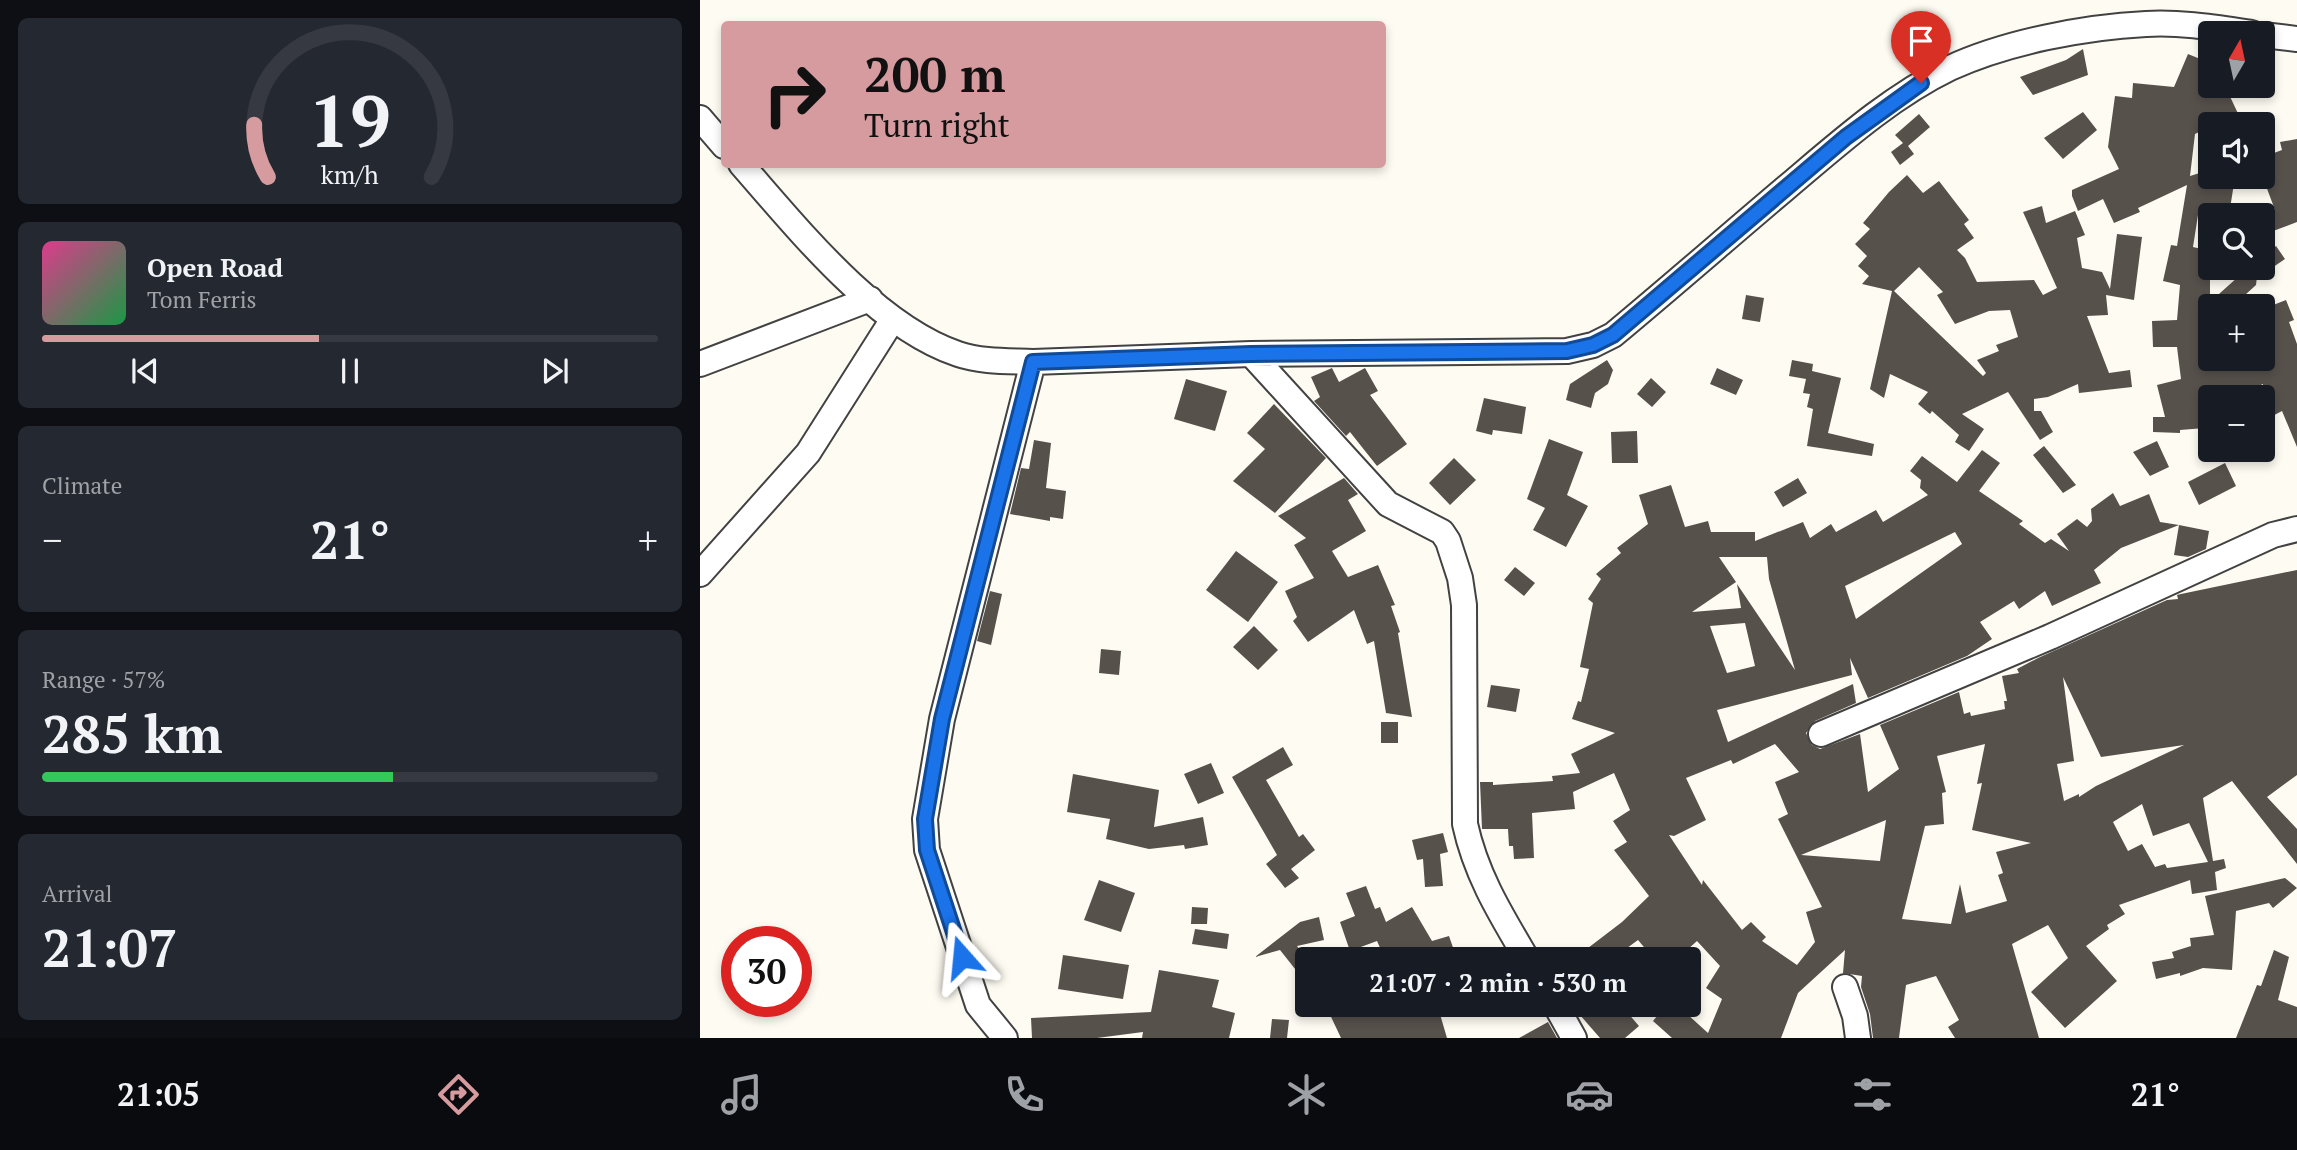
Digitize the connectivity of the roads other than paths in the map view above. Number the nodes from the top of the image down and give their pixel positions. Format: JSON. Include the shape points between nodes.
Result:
{"nodes":[{"id":1,"x":2198,"y":26,"type":"edge"},
{"id":2,"x":2275,"y":36,"type":"edge"},
{"id":3,"x":2297,"y":39,"type":"edge"},
{"id":4,"x":700,"y":118,"type":"edge"},
{"id":5,"x":721,"y":142,"type":"edge"},
{"id":6,"x":745,"y":168,"type":"edge"},
{"id":7,"x":870,"y":299,"type":"junction"},
{"id":8,"x":893,"y":319,"type":"junction"},
{"id":9,"x":1251,"y":354,"type":"junction"},
{"id":10,"x":1033,"y":362,"type":"junction"},
{"id":11,"x":700,"y":364,"type":"edge"},
{"id":12,"x":2297,"y":529,"type":"edge"},
{"id":13,"x":700,"y":574,"type":"edge"},
{"id":14,"x":1821,"y":734,"type":"dead end"},
{"id":15,"x":1520,"y":947,"type":"edge"},
{"id":16,"x":1845,"y":987,"type":"dead end"},
{"id":17,"x":1562,"y":1017,"type":"edge"},
{"id":18,"x":1005,"y":1038,"type":"edge"},
{"id":19,"x":1574,"y":1038,"type":"edge"},
{"id":20,"x":1858,"y":1038,"type":"edge"}],
"edges":[{"from":1,"to":9,"type":"street","via":[[2112,27],[2025,44],[1951,67],[1846,137],[1613,335],[1593,345],[1567,351]]},
{"from":2,"to":3,"type":"street"},
{"from":4,"to":5,"type":"street"},
{"from":6,"to":7,"type":"street"},
{"from":7,"to":8,"type":"street"},
{"from":7,"to":11,"type":"street"},
{"from":8,"to":10,"type":"street","via":[[960,355]]},
{"from":8,"to":13,"type":"street","via":[[808,453]]},
{"from":9,"to":10,"type":"street"},
{"from":9,"to":15,"type":"street","via":[[1388,504],[1433,526],[1448,541],[1464,605],[1465,824],[1486,889]]},
{"from":10,"to":18,"type":"street","via":[[942,719],[925,819],[927,850],[978,1005]]},
{"from":12,"to":14,"type":"street","via":[[2273,535]]},
{"from":16,"to":20,"type":"street"},
{"from":17,"to":19,"type":"street"}]}
